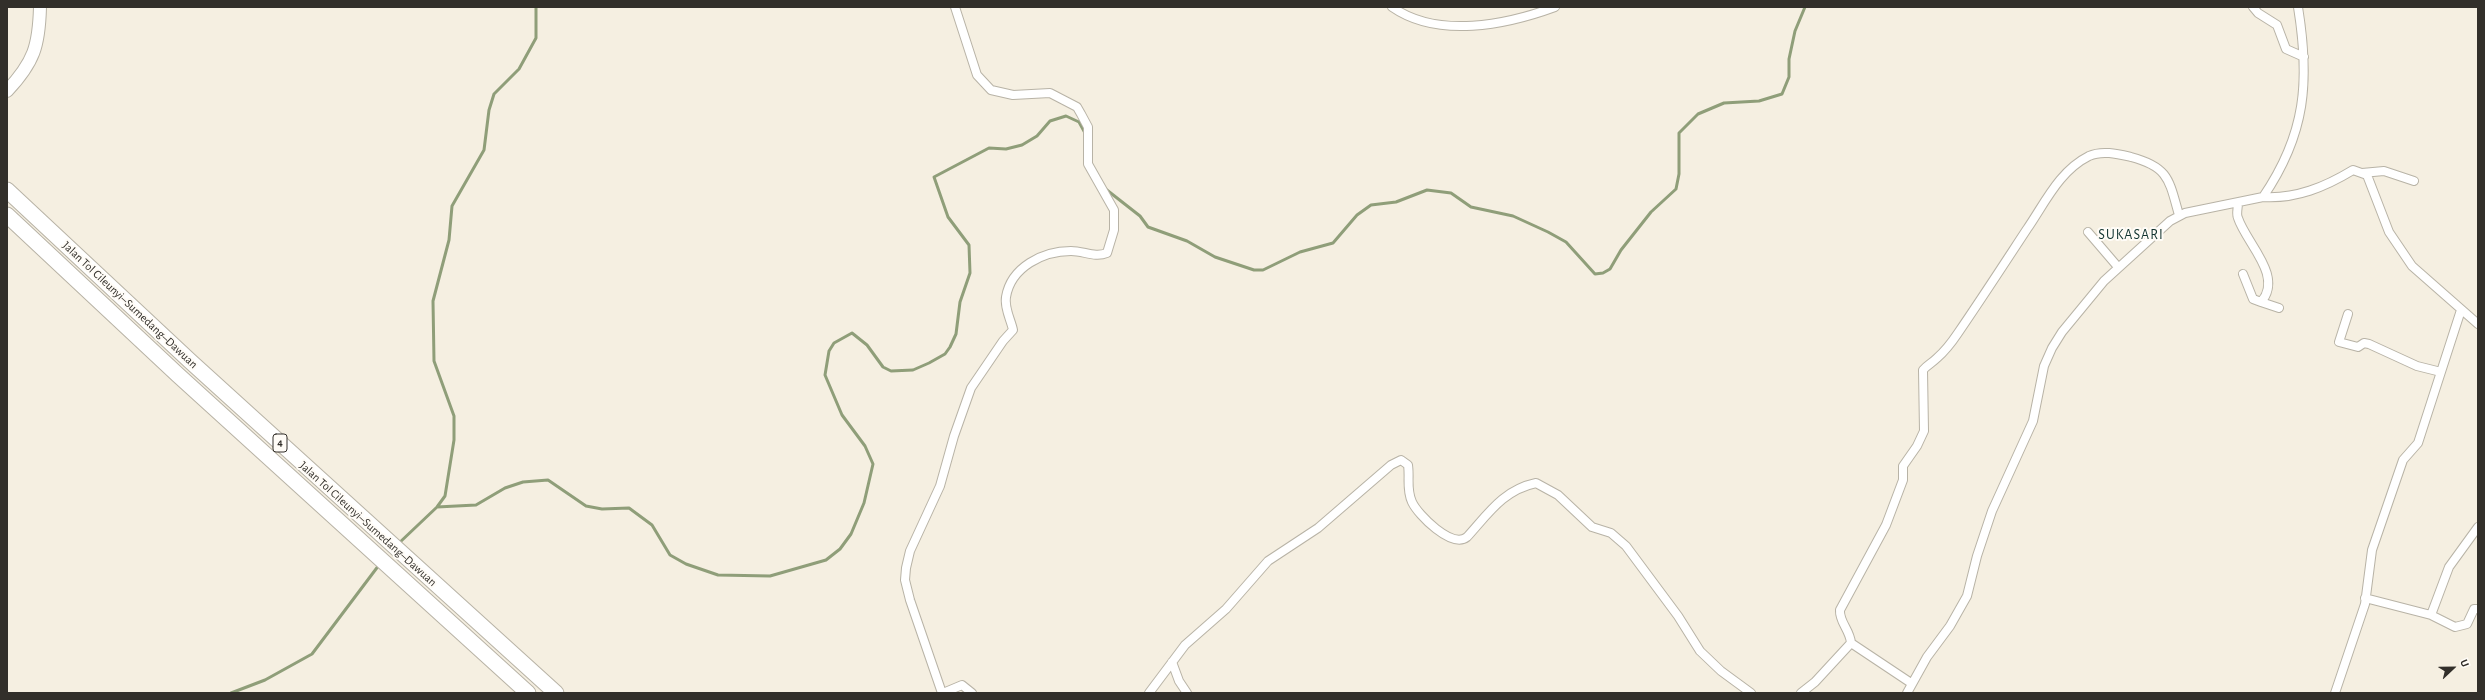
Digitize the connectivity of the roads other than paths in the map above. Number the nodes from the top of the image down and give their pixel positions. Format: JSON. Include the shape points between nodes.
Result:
{"nodes":[{"id":1,"x":40,"y":7,"type":"edge"},
{"id":2,"x":955,"y":7,"type":"edge"},
{"id":3,"x":1392,"y":7,"type":"edge"},
{"id":4,"x":1555,"y":7,"type":"edge"},
{"id":5,"x":2253,"y":7,"type":"edge"},
{"id":6,"x":2298,"y":7,"type":"edge"},
{"id":7,"x":2304,"y":57,"type":"junction"},
{"id":8,"x":7,"y":91,"type":"edge"},
{"id":9,"x":2362,"y":173,"type":"junction"},
{"id":10,"x":2414,"y":181,"type":"dead end"},
{"id":11,"x":7,"y":190,"type":"edge"},
{"id":12,"x":2263,"y":196,"type":"junction"},
{"id":13,"x":2238,"y":203,"type":"junction"},
{"id":14,"x":7,"y":215,"type":"edge"},
{"id":15,"x":2179,"y":215,"type":"junction"},
{"id":16,"x":2088,"y":232,"type":"dead end"},
{"id":17,"x":2118,"y":267,"type":"junction"},
{"id":18,"x":2243,"y":274,"type":"dead end"},
{"id":19,"x":2261,"y":302,"type":"junction"},
{"id":20,"x":2279,"y":308,"type":"dead end"},
{"id":21,"x":2460,"y":310,"type":"junction"},
{"id":22,"x":2348,"y":314,"type":"dead end"},
{"id":23,"x":2477,"y":322,"type":"edge"},
{"id":24,"x":2441,"y":372,"type":"junction"},
{"id":25,"x":2478,"y":527,"type":"edge"},
{"id":26,"x":2365,"y":598,"type":"junction"},
{"id":27,"x":2478,"y":609,"type":"edge"},
{"id":28,"x":2431,"y":615,"type":"junction"},
{"id":29,"x":1851,"y":643,"type":"junction"},
{"id":30,"x":1172,"y":662,"type":"junction"},
{"id":31,"x":1911,"y":683,"type":"junction"},
{"id":32,"x":528,"y":693,"type":"edge"},
{"id":33,"x":556,"y":693,"type":"edge"},
{"id":34,"x":943,"y":693,"type":"edge"},
{"id":35,"x":972,"y":693,"type":"edge"},
{"id":36,"x":1149,"y":693,"type":"edge"},
{"id":37,"x":1187,"y":693,"type":"edge"},
{"id":38,"x":1751,"y":693,"type":"edge"},
{"id":39,"x":1801,"y":693,"type":"edge"},
{"id":40,"x":1907,"y":693,"type":"edge"},
{"id":41,"x":2335,"y":693,"type":"edge"}],
"edges":[{"from":1,"to":8,"type":"street","via":[[37,49],[26,69]]},
{"from":2,"to":34,"type":"street","via":[[977,75],[991,90],[1013,94],[1050,93],[1082,114],[1088,127],[1088,164],[1114,210],[1114,230],[1107,253],[1099,256],[1071,251],[1038,257],[1026,265],[1011,284],[1006,298],[1013,330],[971,388],[940,486],[910,552],[905,580]]},
{"from":3,"to":4,"type":"street","via":[[1423,22],[1443,25],[1481,24],[1528,16]]},
{"from":5,"to":7,"type":"street","via":[[2277,25],[2286,49]]},
{"from":6,"to":7,"type":"street"},
{"from":7,"to":12,"type":"street","via":[[2302,103],[2297,131],[2286,159]]},
{"from":9,"to":10,"type":"street","via":[[2384,171]]},
{"from":9,"to":12,"type":"street","via":[[2353,170],[2318,188],[2295,196]]},
{"from":9,"to":21,"type":"street","via":[[2372,186],[2389,232],[2412,266]]},
{"from":11,"to":33,"type":"highway","name":"Jalan Tol Cileunyi–Sumedang–Dawuan","number":"4","via":[[190,361]]},
{"from":12,"to":13,"type":"street"},
{"from":13,"to":15,"type":"street"},
{"from":13,"to":19,"type":"street","via":[[2237,217],[2268,276]]},
{"from":14,"to":32,"type":"highway","name":"Jalan Tol Cileunyi–Sumedang–Dawuan","number":"4","via":[[178,375]]},
{"from":15,"to":17,"type":"street"},
{"from":15,"to":29,"type":"street","via":[[2168,180],[2162,170],[2148,162],[2117,154],[2102,153],[2091,156],[2076,165],[2052,188],[1959,332],[1945,350],[1923,370],[1924,432],[1904,466],[1903,480],[1886,525],[1840,610],[1839,617],[1848,630]]},
{"from":16,"to":17,"type":"street"},
{"from":17,"to":31,"type":"street","via":[[2076,314],[2052,348],[2044,366],[2033,421],[1992,511],[1967,596]]},
{"from":18,"to":19,"type":"street","via":[[2253,299]]},
{"from":19,"to":20,"type":"street"},
{"from":21,"to":23,"type":"street"},
{"from":21,"to":24,"type":"street"},
{"from":22,"to":24,"type":"street","via":[[2340,342],[2358,347],[2364,343],[2369,344],[2417,366]]},
{"from":24,"to":26,"type":"street","via":[[2418,443],[2403,460],[2372,550]]},
{"from":25,"to":28,"type":"street","via":[[2449,567]]},
{"from":26,"to":28,"type":"street"},
{"from":26,"to":41,"type":"street"},
{"from":27,"to":28,"type":"street","via":[[2474,609],[2467,624],[2462,627],[2455,627]]},
{"from":29,"to":31,"type":"street"},
{"from":29,"to":39,"type":"street","via":[[1815,682]]},
{"from":30,"to":36,"type":"street"},
{"from":30,"to":37,"type":"street"},
{"from":30,"to":38,"type":"street","via":[[1185,645],[1226,609],[1268,560],[1318,528],[1391,465],[1401,460],[1408,465],[1408,486],[1416,507],[1447,537],[1455,540],[1463,540],[1482,517],[1504,497],[1529,485],[1536,483],[1558,495],[1592,527],[1611,534],[1626,546],[1678,616],[1700,651],[1721,671]]},
{"from":31,"to":40,"type":"street"},
{"from":34,"to":35,"type":"street","via":[[962,685]]}]}
